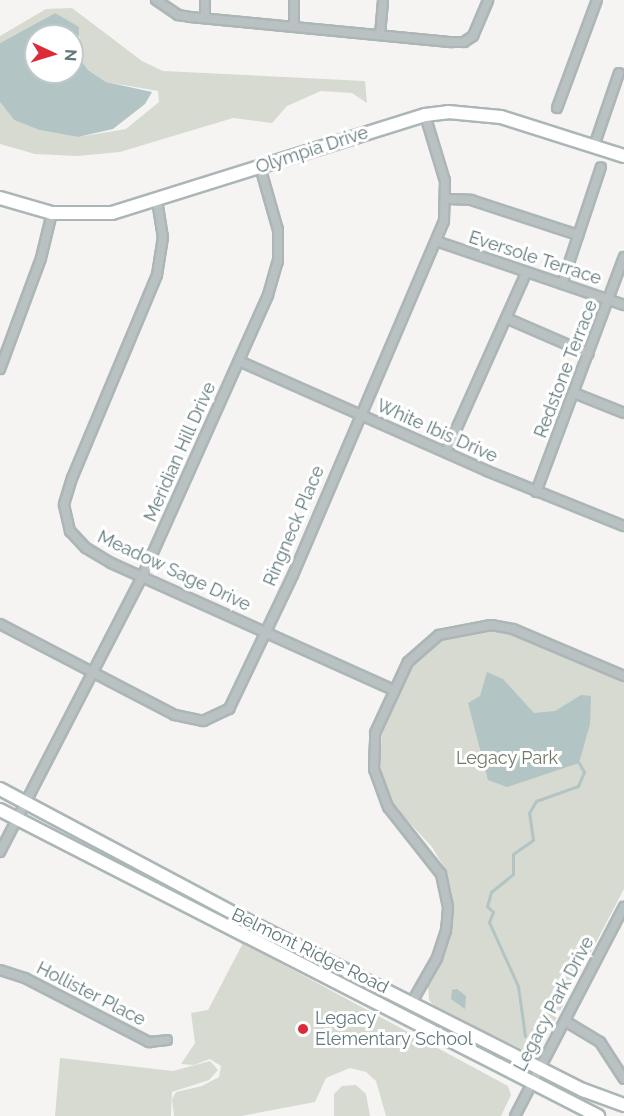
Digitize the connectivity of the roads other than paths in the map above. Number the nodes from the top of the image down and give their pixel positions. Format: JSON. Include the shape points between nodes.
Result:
{"nodes":[{"id":1,"x":156,"y":0,"type":"edge"},
{"id":2,"x":205,"y":0,"type":"edge"},
{"id":3,"x":294,"y":0,"type":"edge"},
{"id":4,"x":383,"y":0,"type":"edge"},
{"id":5,"x":488,"y":0,"type":"edge"},
{"id":6,"x":597,"y":0,"type":"edge"},
{"id":7,"x":205,"y":18,"type":"junction"},
{"id":8,"x":294,"y":26,"type":"junction"},
{"id":9,"x":380,"y":35,"type":"junction"},
{"id":10,"x":619,"y":73,"type":"dead end"},
{"id":11,"x":558,"y":108,"type":"dead end"},
{"id":12,"x":425,"y":116,"type":"junction"},
{"id":13,"x":594,"y":146,"type":"junction"},
{"id":14,"x":624,"y":156,"type":"edge"},
{"id":15,"x":260,"y":167,"type":"junction"},
{"id":16,"x":601,"y":167,"type":"dead end"},
{"id":17,"x":0,"y":198,"type":"edge"},
{"id":18,"x":447,"y":199,"type":"junction"},
{"id":19,"x":157,"y":200,"type":"junction"},
{"id":20,"x":52,"y":213,"type":"junction"},
{"id":21,"x":578,"y":235,"type":"junction"},
{"id":22,"x":436,"y":241,"type":"junction"},
{"id":23,"x":624,"y":257,"type":"edge"},
{"id":24,"x":526,"y":273,"type":"junction"},
{"id":25,"x":562,"y":284,"type":"junction"},
{"id":26,"x":610,"y":300,"type":"junction"},
{"id":27,"x":624,"y":305,"type":"edge"},
{"id":28,"x":506,"y":318,"type":"junction"},
{"id":29,"x":590,"y":354,"type":"junction"},
{"id":30,"x":239,"y":361,"type":"junction"},
{"id":31,"x":0,"y":369,"type":"edge"},
{"id":32,"x":574,"y":393,"type":"junction"},
{"id":33,"x":624,"y":413,"type":"edge"},
{"id":34,"x":358,"y":414,"type":"junction"},
{"id":35,"x":446,"y":452,"type":"junction"},
{"id":36,"x":536,"y":492,"type":"junction"},
{"id":37,"x":624,"y":526,"type":"edge"},
{"id":38,"x":142,"y":577,"type":"junction"},
{"id":39,"x":0,"y":624,"type":"edge"},
{"id":40,"x":267,"y":633,"type":"junction"},
{"id":41,"x":93,"y":673,"type":"junction"},
{"id":42,"x":624,"y":676,"type":"edge"},
{"id":43,"x":392,"y":689,"type":"junction"},
{"id":44,"x":0,"y":789,"type":"edge"},
{"id":45,"x":26,"y":803,"type":"junction"},
{"id":46,"x":0,"y":810,"type":"edge"},
{"id":47,"x":17,"y":819,"type":"junction"},
{"id":48,"x":0,"y":852,"type":"edge"},
{"id":49,"x":624,"y":907,"type":"edge"},
{"id":50,"x":0,"y":970,"type":"edge"},
{"id":51,"x":412,"y":1002,"type":"junction"},
{"id":52,"x":565,"y":1021,"type":"junction"},
{"id":53,"x":167,"y":1040,"type":"dead end"},
{"id":54,"x":539,"y":1068,"type":"junction"},
{"id":55,"x":624,"y":1079,"type":"edge"},
{"id":56,"x":531,"y":1083,"type":"junction"},
{"id":57,"x":624,"y":1106,"type":"edge"},
{"id":58,"x":514,"y":1116,"type":"edge"},
{"id":59,"x":598,"y":1116,"type":"edge"}],
"edges":[{"from":1,"to":7,"type":"street","via":[[178,15]]},
{"from":2,"to":7,"type":"street"},
{"from":3,"to":8,"type":"street"},
{"from":4,"to":9,"type":"street"},
{"from":5,"to":9,"type":"street","via":[[479,28],[464,42]]},
{"from":6,"to":11,"type":"street"},
{"from":7,"to":8,"type":"street"},
{"from":8,"to":9,"type":"street"},
{"from":10,"to":13,"type":"street"},
{"from":12,"to":13,"type":"main road","name":"Olympia Drive","via":[[474,112]]},
{"from":12,"to":15,"type":"main road","name":"Olympia Drive"},
{"from":12,"to":18,"type":"street","name":"Ringneck Place"},
{"from":13,"to":14,"type":"main road","name":"Olympia Drive"},
{"from":15,"to":19,"type":"main road","name":"Olympia Drive"},
{"from":15,"to":30,"type":"street","name":"Meridian Hill Drive","via":[[278,230],[278,261],[268,295]]},
{"from":16,"to":21,"type":"street"},
{"from":17,"to":20,"type":"main road","name":"Olympia Drive"},
{"from":18,"to":21,"type":"street","via":[[471,200]]},
{"from":18,"to":22,"type":"street","name":"Ringneck Place"},
{"from":19,"to":20,"type":"main road","name":"Olympia Drive","via":[[104,214]]},
{"from":19,"to":38,"type":"street","name":"Meadow Sage Drive","via":[[163,237],[157,275],[98,410],[64,505],[70,531],[77,541]]},
{"from":20,"to":31,"type":"street","via":[[41,258]]},
{"from":21,"to":25,"type":"street"},
{"from":22,"to":24,"type":"street","name":"Eversole Terrace"},
{"from":22,"to":34,"type":"street","name":"Ringneck Place"},
{"from":23,"to":26,"type":"street","name":"Redstone Terrace"},
{"from":24,"to":25,"type":"street","name":"Eversole Terrace"},
{"from":24,"to":28,"type":"street"},
{"from":25,"to":26,"type":"street","name":"Eversole Terrace"},
{"from":26,"to":27,"type":"street","name":"Eversole Terrace"},
{"from":26,"to":29,"type":"street","name":"Redstone Terrace"},
{"from":28,"to":29,"type":"street"},
{"from":28,"to":35,"type":"street"},
{"from":29,"to":32,"type":"street","name":"Redstone Terrace"},
{"from":30,"to":34,"type":"street","name":"White Ibis Drive"},
{"from":30,"to":38,"type":"street","name":"Meridian Hill Drive"},
{"from":32,"to":33,"type":"street"},
{"from":32,"to":36,"type":"street","name":"Redstone Terrace"},
{"from":34,"to":35,"type":"street","name":"White Ibis Drive"},
{"from":34,"to":40,"type":"street","name":"Ringneck Place"},
{"from":35,"to":36,"type":"street","name":"White Ibis Drive"},
{"from":36,"to":37,"type":"street","name":"White Ibis Drive"},
{"from":38,"to":40,"type":"street","name":"Meadow Sage Drive"},
{"from":38,"to":41,"type":"street","name":"Meridian Hill Drive"},
{"from":39,"to":41,"type":"street","name":"Ringneck Place"},
{"from":40,"to":41,"type":"street","name":"Ringneck Place","via":[[229,709],[202,720],[176,715]]},
{"from":40,"to":43,"type":"street","name":"Meadow Sage Drive"},
{"from":41,"to":45,"type":"street","name":"Meridian Hill Drive"},
{"from":42,"to":43,"type":"street","via":[[513,629],[478,624],[439,635],[425,645],[408,662]]},
{"from":43,"to":51,"type":"street","via":[[375,733],[377,784],[388,807],[441,874],[448,907],[446,931],[436,958]]},
{"from":44,"to":45,"type":"main road","name":"Belmont Ridge Road"},
{"from":45,"to":47,"type":"street","name":"Meridian Hill Drive"},
{"from":45,"to":51,"type":"main road","name":"Belmont Ridge Road","via":[[200,897]]},
{"from":46,"to":47,"type":"main road","name":"Belmont Ridge Road"},
{"from":47,"to":48,"type":"street","name":"Meridian Hill Drive"},
{"from":47,"to":56,"type":"main road","name":"Belmont Ridge Road"},
{"from":49,"to":52,"type":"street","name":"Legacy Park Drive"},
{"from":50,"to":53,"type":"street","name":"Hollister Place","via":[[25,978],[149,1042]]},
{"from":51,"to":54,"type":"main road","name":"Belmont Ridge Road"},
{"from":52,"to":54,"type":"street","name":"Legacy Park Drive"},
{"from":52,"to":55,"type":"street","via":[[600,1042]]},
{"from":54,"to":56,"type":"street","name":"Legacy Park Drive"},
{"from":54,"to":57,"type":"main road","name":"Belmont Ridge Road"},
{"from":56,"to":58,"type":"street","name":"Legacy Park Drive"},
{"from":56,"to":59,"type":"main road","name":"Belmont Ridge Road"}]}
